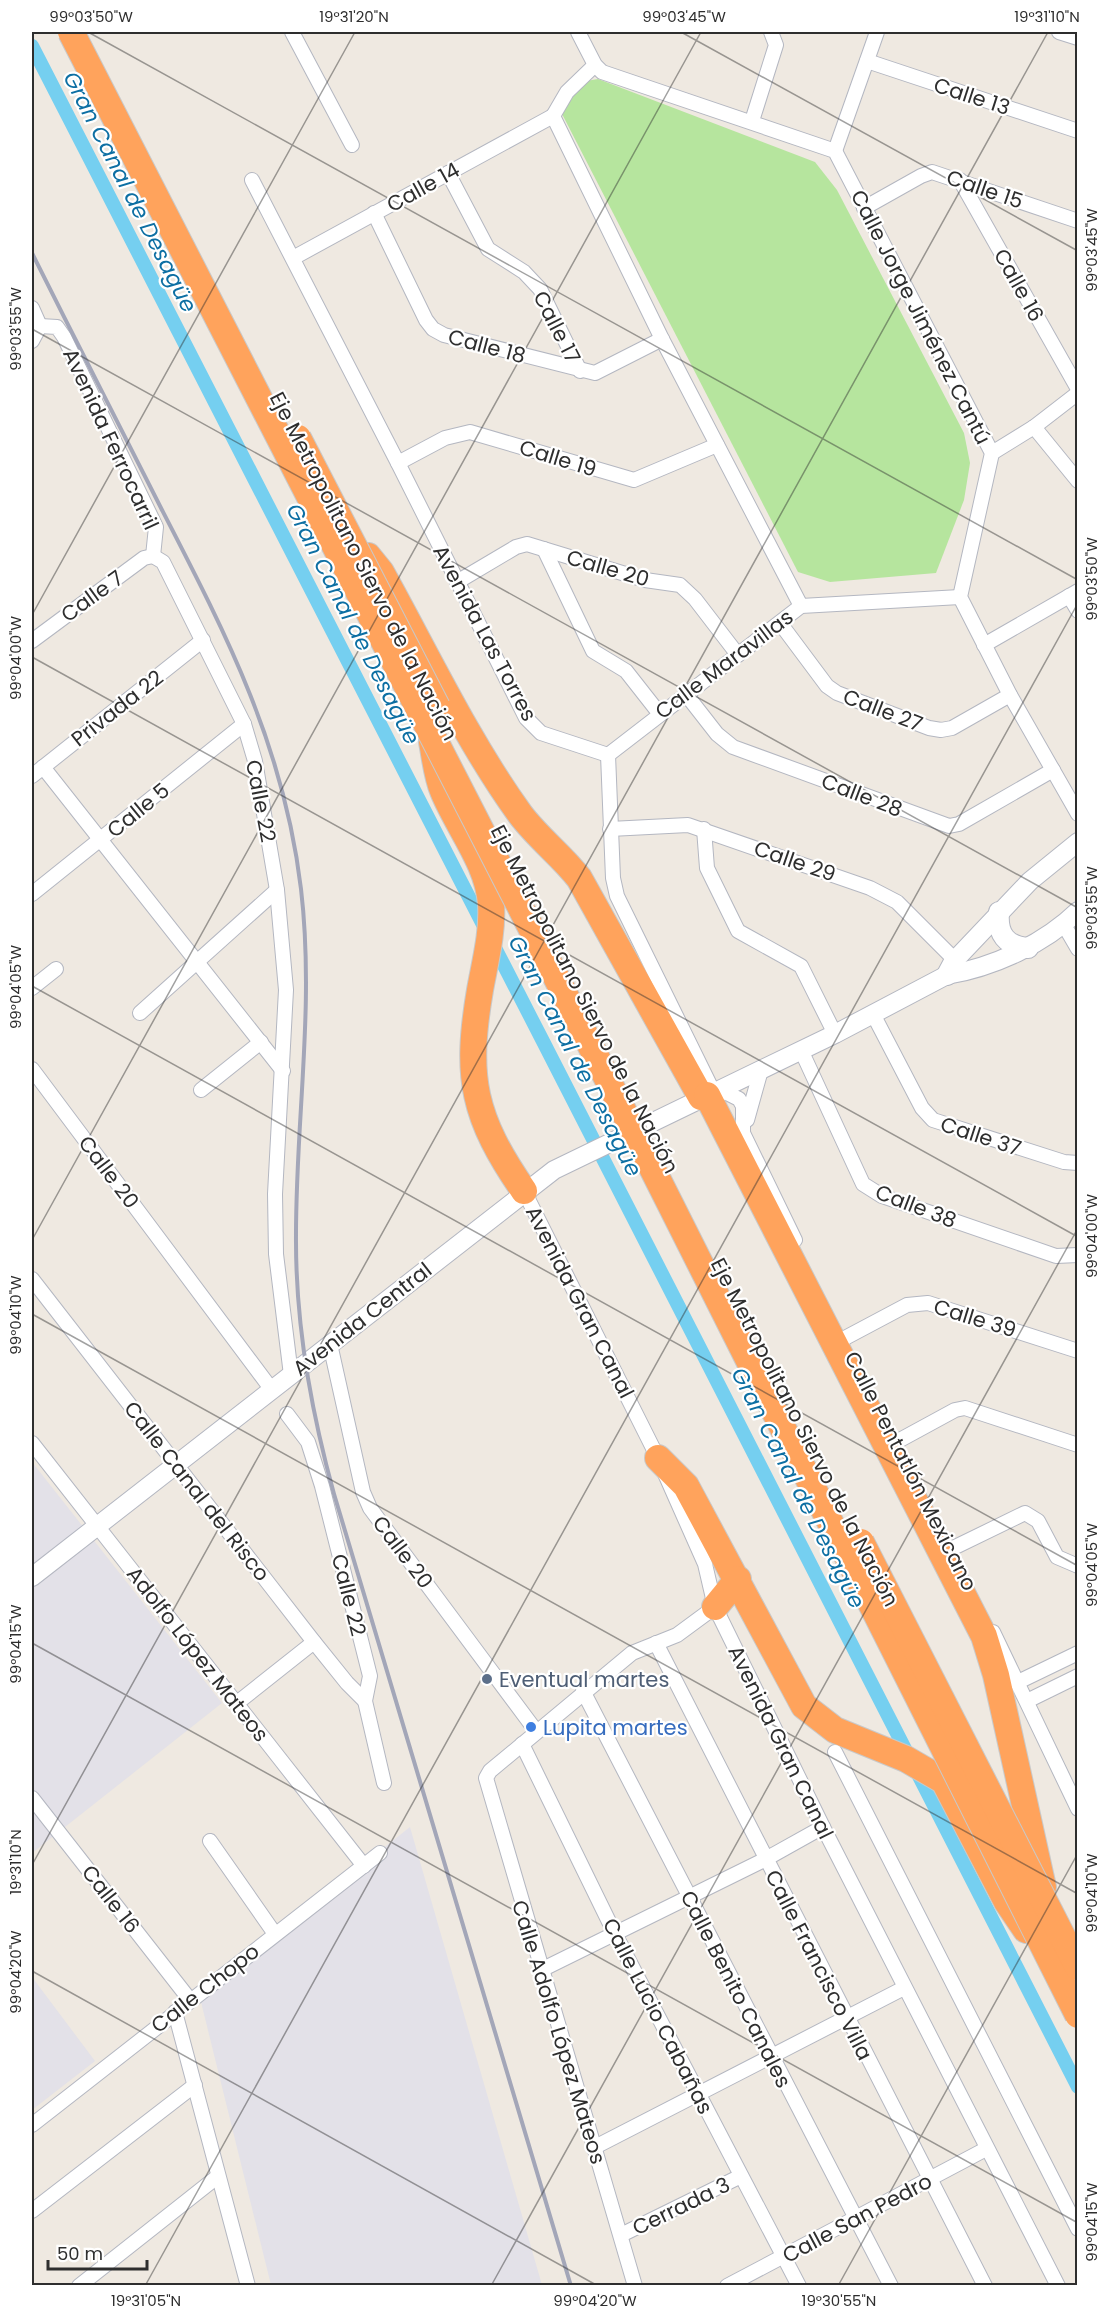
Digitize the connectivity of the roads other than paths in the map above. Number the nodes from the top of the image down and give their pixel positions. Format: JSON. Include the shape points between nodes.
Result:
{"nodes":[{"id":1,"x":71,"y":32,"type":"edge"},
{"id":2,"x":90,"y":32,"type":"edge"},
{"id":3,"x":292,"y":32,"type":"edge"},
{"id":4,"x":578,"y":32,"type":"edge"},
{"id":5,"x":771,"y":32,"type":"edge"},
{"id":6,"x":877,"y":32,"type":"edge"},
{"id":7,"x":1059,"y":32,"type":"edge"},
{"id":8,"x":1077,"y":38,"type":"edge"},
{"id":9,"x":867,"y":61,"type":"junction"},
{"id":10,"x":595,"y":65,"type":"junction"},
{"id":11,"x":553,"y":116,"type":"junction"},
{"id":12,"x":752,"y":121,"type":"junction"},
{"id":13,"x":1077,"y":130,"type":"edge"},
{"id":14,"x":352,"y":146,"type":"dead end"},
{"id":15,"x":836,"y":151,"type":"junction"},
{"id":16,"x":448,"y":173,"type":"junction"},
{"id":17,"x":252,"y":180,"type":"dead end"},
{"id":18,"x":960,"y":180,"type":"junction"},
{"id":19,"x":864,"y":208,"type":"junction"},
{"id":20,"x":374,"y":213,"type":"junction"},
{"id":21,"x":1077,"y":221,"type":"edge"},
{"id":22,"x":294,"y":258,"type":"junction"},
{"id":23,"x":32,"y":308,"type":"edge"},
{"id":24,"x":40,"y":326,"type":"junction"},
{"id":25,"x":662,"y":339,"type":"junction"},
{"id":26,"x":32,"y":341,"type":"edge"},
{"id":27,"x":580,"y":371,"type":"junction"},
{"id":28,"x":1077,"y":391,"type":"edge"},
{"id":29,"x":1034,"y":427,"type":"junction"},
{"id":30,"x":717,"y":445,"type":"junction"},
{"id":31,"x":992,"y":453,"type":"junction"},
{"id":32,"x":398,"y":463,"type":"junction"},
{"id":33,"x":1077,"y":481,"type":"edge"},
{"id":34,"x":350,"y":535,"type":"junction"},
{"id":35,"x":544,"y":549,"type":"junction"},
{"id":36,"x":153,"y":556,"type":"junction"},
{"id":37,"x":457,"y":582,"type":"junction"},
{"id":38,"x":1073,"y":593,"type":"edge"},
{"id":39,"x":960,"y":597,"type":"junction"},
{"id":40,"x":801,"y":606,"type":"junction"},
{"id":41,"x":1077,"y":611,"type":"edge"},
{"id":42,"x":780,"y":623,"type":"junction"},
{"id":43,"x":203,"y":640,"type":"junction"},
{"id":44,"x":32,"y":641,"type":"edge"},
{"id":45,"x":984,"y":645,"type":"junction"},
{"id":46,"x":738,"y":655,"type":"junction"},
{"id":47,"x":685,"y":693,"type":"junction"},
{"id":48,"x":1010,"y":695,"type":"junction"},
{"id":49,"x":659,"y":713,"type":"junction"},
{"id":50,"x":244,"y":724,"type":"junction"},
{"id":51,"x":429,"y":730,"type":"junction"},
{"id":52,"x":608,"y":755,"type":"junction"},
{"id":53,"x":43,"y":767,"type":"junction"},
{"id":54,"x":1053,"y":770,"type":"junction"},
{"id":55,"x":32,"y":776,"type":"edge"},
{"id":56,"x":1077,"y":814,"type":"edge"},
{"id":57,"x":610,"y":829,"type":"junction"},
{"id":58,"x":704,"y":829,"type":"junction"},
{"id":59,"x":100,"y":840,"type":"junction"},
{"id":60,"x":1077,"y":842,"type":"edge"},
{"id":61,"x":277,"y":891,"type":"junction"},
{"id":62,"x":32,"y":894,"type":"edge"},
{"id":63,"x":1077,"y":911,"type":"edge"},
{"id":64,"x":999,"y":912,"type":"junction"},
{"id":65,"x":1064,"y":925,"type":"junction"},
{"id":66,"x":1028,"y":948,"type":"junction"},
{"id":67,"x":1077,"y":949,"type":"edge"},
{"id":68,"x":197,"y":964,"type":"junction"},
{"id":69,"x":951,"y":967,"type":"junction"},
{"id":70,"x":56,"y":969,"type":"dead end"},
{"id":71,"x":32,"y":988,"type":"edge"},
{"id":72,"x":140,"y":1013,"type":"dead end"},
{"id":73,"x":873,"y":1014,"type":"junction"},
{"id":74,"x":835,"y":1034,"type":"junction"},
{"id":75,"x":261,"y":1042,"type":"junction"},
{"id":76,"x":801,"y":1050,"type":"junction"},
{"id":77,"x":32,"y":1069,"type":"edge"},
{"id":78,"x":761,"y":1070,"type":"junction"},
{"id":79,"x":283,"y":1071,"type":"junction"},
{"id":80,"x":201,"y":1090,"type":"dead end"},
{"id":81,"x":707,"y":1094,"type":"junction"},
{"id":82,"x":743,"y":1133,"type":"junction"},
{"id":83,"x":1077,"y":1163,"type":"edge"},
{"id":84,"x":524,"y":1191,"type":"junction"},
{"id":85,"x":1077,"y":1255,"type":"edge"},
{"id":86,"x":1056,"y":1256,"type":"junction"},
{"id":87,"x":1077,"y":1264,"type":"edge"},
{"id":88,"x":32,"y":1279,"type":"edge"},
{"id":89,"x":843,"y":1339,"type":"junction"},
{"id":90,"x":330,"y":1344,"type":"junction"},
{"id":91,"x":1077,"y":1351,"type":"edge"},
{"id":92,"x":291,"y":1375,"type":"junction"},
{"id":93,"x":272,"y":1390,"type":"junction"},
{"id":94,"x":286,"y":1414,"type":"dead end"},
{"id":95,"x":898,"y":1441,"type":"junction"},
{"id":96,"x":32,"y":1443,"type":"edge"},
{"id":97,"x":1077,"y":1445,"type":"edge"},
{"id":98,"x":658,"y":1458,"type":"junction"},
{"id":99,"x":177,"y":1463,"type":"junction"},
{"id":100,"x":96,"y":1526,"type":"junction"},
{"id":101,"x":951,"y":1549,"type":"junction"},
{"id":102,"x":1077,"y":1566,"type":"edge"},
{"id":103,"x":32,"y":1577,"type":"edge"},
{"id":104,"x":738,"y":1579,"type":"junction"},
{"id":105,"x":715,"y":1607,"type":"junction"},
{"id":106,"x":314,"y":1642,"type":"junction"},
{"id":107,"x":656,"y":1643,"type":"junction"},
{"id":108,"x":1077,"y":1653,"type":"edge"},
{"id":109,"x":1077,"y":1676,"type":"edge"},
{"id":110,"x":1018,"y":1682,"type":"junction"},
{"id":111,"x":583,"y":1691,"type":"junction"},
{"id":112,"x":365,"y":1701,"type":"junction"},
{"id":113,"x":1027,"y":1701,"type":"junction"},
{"id":114,"x":237,"y":1703,"type":"junction"},
{"id":115,"x":536,"y":1731,"type":"junction"},
{"id":116,"x":522,"y":1744,"type":"junction"},
{"id":117,"x":835,"y":1752,"type":"dead end"},
{"id":118,"x":384,"y":1783,"type":"dead end"},
{"id":119,"x":32,"y":1797,"type":"edge"},
{"id":120,"x":1077,"y":1809,"type":"edge"},
{"id":121,"x":823,"y":1827,"type":"junction"},
{"id":122,"x":210,"y":1841,"type":"dead end"},
{"id":123,"x":380,"y":1853,"type":"dead end"},
{"id":124,"x":764,"y":1860,"type":"junction"},
{"id":125,"x":364,"y":1866,"type":"junction"},
{"id":126,"x":688,"y":1897,"type":"junction"},
{"id":127,"x":1049,"y":1911,"type":"junction"},
{"id":128,"x":274,"y":1934,"type":"junction"},
{"id":129,"x":615,"y":1934,"type":"junction"},
{"id":130,"x":541,"y":1970,"type":"junction"},
{"id":131,"x":1068,"y":1972,"type":"edge"},
{"id":132,"x":904,"y":1988,"type":"junction"},
{"id":133,"x":190,"y":2000,"type":"junction"},
{"id":134,"x":175,"y":2012,"type":"junction"},
{"id":135,"x":1077,"y":2015,"type":"edge"},
{"id":136,"x":846,"y":2018,"type":"junction"},
{"id":137,"x":771,"y":2057,"type":"junction"},
{"id":138,"x":195,"y":2085,"type":"junction"},
{"id":139,"x":699,"y":2094,"type":"junction"},
{"id":140,"x":32,"y":2125,"type":"edge"},
{"id":141,"x":593,"y":2148,"type":"junction"},
{"id":142,"x":987,"y":2149,"type":"junction"},
{"id":143,"x":741,"y":2176,"type":"junction"},
{"id":144,"x":217,"y":2177,"type":"junction"},
{"id":145,"x":930,"y":2180,"type":"junction"},
{"id":146,"x":32,"y":2211,"type":"edge"},
{"id":147,"x":855,"y":2218,"type":"junction"},
{"id":148,"x":1077,"y":2229,"type":"edge"},
{"id":149,"x":621,"y":2235,"type":"junction"},
{"id":150,"x":784,"y":2256,"type":"junction"},
{"id":151,"x":247,"y":2285,"type":"edge"},
{"id":152,"x":79,"y":2286,"type":"edge"},
{"id":153,"x":635,"y":2286,"type":"edge"},
{"id":154,"x":727,"y":2286,"type":"edge"},
{"id":155,"x":799,"y":2286,"type":"edge"},
{"id":156,"x":891,"y":2286,"type":"edge"},
{"id":157,"x":985,"y":2286,"type":"edge"},
{"id":158,"x":1058,"y":2286,"type":"edge"}],
"edges":[{"from":1,"to":51,"type":"highway","name":"Eje Metropolitano Siervo de la Nación","bridge":true},
{"from":2,"to":34,"type":"highway","name":"Eje Metropolitano Siervo de la Nación","bridge":true},
{"from":3,"to":14,"type":"street"},
{"from":4,"to":10,"type":"street"},
{"from":5,"to":12,"type":"street","via":[[776,45]]},
{"from":6,"to":9,"type":"street"},
{"from":7,"to":8,"type":"street"},
{"from":9,"to":13,"type":"street","name":"Calle 13"},
{"from":9,"to":15,"type":"street"},
{"from":10,"to":11,"type":"street","via":[[567,92]]},
{"from":10,"to":12,"type":"street","via":[[602,72]]},
{"from":11,"to":16,"type":"street","name":"Calle 14"},
{"from":11,"to":25,"type":"street"},
{"from":12,"to":15,"type":"street"},
{"from":15,"to":19,"type":"street","name":"Calle Jorge Jiménez Cantú"},
{"from":16,"to":20,"type":"street","name":"Calle 14"},
{"from":16,"to":27,"type":"street","name":"Calle 17","via":[[488,249],[524,272],[540,289]]},
{"from":17,"to":22,"type":"street","name":"Avenida Las Torres"},
{"from":18,"to":19,"type":"street","name":"Calle 15","via":[[932,172]]},
{"from":18,"to":21,"type":"street","name":"Calle 15"},
{"from":18,"to":28,"type":"street","name":"Calle 16"},
{"from":19,"to":31,"type":"street","name":"Calle Jorge Jiménez Cantú"},
{"from":20,"to":22,"type":"street","name":"Calle 14"},
{"from":20,"to":27,"type":"street","name":"Calle 18","via":[[433,329]]},
{"from":22,"to":32,"type":"street","name":"Avenida Las Torres"},
{"from":23,"to":24,"type":"street"},
{"from":24,"to":26,"type":"street"},
{"from":24,"to":36,"type":"street","name":"Avenida Ferrocarril","via":[[52,325],[60,330],[156,527]]},
{"from":25,"to":27,"type":"street","name":"Calle 18","via":[[599,371]]},
{"from":25,"to":30,"type":"street"},
{"from":28,"to":29,"type":"street"},
{"from":29,"to":31,"type":"street"},
{"from":29,"to":33,"type":"street"},
{"from":30,"to":32,"type":"street","name":"Calle 19","via":[[634,480],[470,432],[445,438]]},
{"from":30,"to":40,"type":"street"},
{"from":31,"to":39,"type":"street","name":"Calle Jorge Jiménez Cantú"},
{"from":32,"to":37,"type":"street","name":"Avenida Las Torres"},
{"from":34,"to":81,"type":"highway","via":[[381,572],[471,737],[520,813],[579,878]]},
{"from":34,"to":127,"type":"highway","name":"Eje Metropolitano Siervo de la Nación","bridge":true},
{"from":35,"to":37,"type":"street","name":"Calle 20","via":[[522,544]]},
{"from":35,"to":46,"type":"street","name":"Calle 20","via":[[645,580],[680,585]]},
{"from":35,"to":49,"type":"street","via":[[592,651],[627,671]]},
{"from":36,"to":43,"type":"street","name":"Calle 22","via":[[163,562]]},
{"from":36,"to":44,"type":"street","name":"Calle 7","via":[[144,558]]},
{"from":37,"to":52,"type":"street","name":"Avenida Las Torres","via":[[529,723],[547,735]]},
{"from":38,"to":41,"type":"street"},
{"from":38,"to":45,"type":"street"},
{"from":39,"to":40,"type":"street","name":"Calle Maravillas"},
{"from":39,"to":45,"type":"street"},
{"from":40,"to":42,"type":"street","name":"Calle Maravillas"},
{"from":42,"to":46,"type":"street","name":"Calle Maravillas"},
{"from":42,"to":48,"type":"street","name":"Calle 27","via":[[827,686],[929,728],[952,728]]},
{"from":43,"to":50,"type":"street","name":"Calle 22"},
{"from":43,"to":53,"type":"street","name":"Privada 22"},
{"from":45,"to":48,"type":"street"},
{"from":46,"to":47,"type":"street","name":"Calle Maravillas"},
{"from":47,"to":49,"type":"street","name":"Calle Maravillas"},
{"from":47,"to":54,"type":"street","name":"Calle 28","via":[[717,734],[733,747],[949,826]]},
{"from":48,"to":54,"type":"street"},
{"from":49,"to":52,"type":"street","name":"Calle Maravillas"},
{"from":50,"to":59,"type":"street","name":"Calle 5"},
{"from":50,"to":61,"type":"street","name":"Calle 22","via":[[257,772]]},
{"from":51,"to":84,"type":"highway","bridge":true,"via":[[442,790],[486,877],[491,903],[473,1048],[473,1083],[494,1143]]},
{"from":51,"to":131,"type":"highway","name":"Eje Metropolitano Siervo de la Nación","bridge":true},
{"from":52,"to":57,"type":"street"},
{"from":53,"to":55,"type":"street","name":"Privada 22"},
{"from":53,"to":59,"type":"street"},
{"from":54,"to":56,"type":"street"},
{"from":57,"to":58,"type":"street","name":"Calle 29","via":[[671,824]]},
{"from":57,"to":81,"type":"street","via":[[617,896]]},
{"from":58,"to":69,"type":"street","name":"Calle 29","via":[[886,895],[897,902]]},
{"from":58,"to":74,"type":"street","via":[[707,868],[738,931],[796,961]]},
{"from":59,"to":62,"type":"street","name":"Calle 5"},
{"from":59,"to":68,"type":"street"},
{"from":60,"to":64,"type":"street"},
{"from":61,"to":68,"type":"street"},
{"from":61,"to":79,"type":"street","name":"Calle 22","via":[[286,990]]},
{"from":63,"to":65,"type":"street"},
{"from":64,"to":66,"type":"main road","via":[[1004,938]]},
{"from":64,"to":69,"type":"street"},
{"from":65,"to":66,"type":"street"},
{"from":65,"to":67,"type":"street"},
{"from":66,"to":69,"type":"street","via":[[964,972]]},
{"from":68,"to":72,"type":"street"},
{"from":68,"to":75,"type":"street"},
{"from":69,"to":73,"type":"street","name":"Avenida Central"},
{"from":70,"to":71,"type":"street"},
{"from":73,"to":74,"type":"street","name":"Avenida Central"},
{"from":73,"to":83,"type":"street","name":"Calle 37","via":[[922,1108],[933,1120]]},
{"from":74,"to":76,"type":"street","name":"Avenida Central"},
{"from":75,"to":79,"type":"street"},
{"from":75,"to":80,"type":"street"},
{"from":76,"to":78,"type":"street","name":"Avenida Central"},
{"from":76,"to":86,"type":"street","name":"Calle 38","via":[[862,1184],[882,1196]]},
{"from":77,"to":93,"type":"street","name":"Calle 20"},
{"from":78,"to":81,"type":"street","name":"Avenida Central"},
{"from":78,"to":82,"type":"street"},
{"from":79,"to":92,"type":"street","name":"Calle 22","via":[[275,1194],[276,1254]]},
{"from":81,"to":82,"type":"street","name":"Calle Pentatlón Mexicano","via":[[727,1093],[739,1099],[743,1106]]},
{"from":81,"to":84,"type":"street","name":"Avenida Central","via":[[554,1170]]},
{"from":81,"to":127,"type":"highway","bridge":true,"via":[[984,1636]]},
{"from":82,"to":89,"type":"street","name":"Calle Pentatlón Mexicano"},
{"from":84,"to":90,"type":"street","name":"Avenida Central"},
{"from":84,"to":98,"type":"street","name":"Avenida Gran Canal"},
{"from":85,"to":86,"type":"street","name":"Calle 38"},
{"from":86,"to":87,"type":"street"},
{"from":88,"to":99,"type":"street","name":"Calle Canal del Risco"},
{"from":89,"to":91,"type":"street","name":"Calle 39","via":[[907,1305],[928,1303]]},
{"from":89,"to":95,"type":"street","name":"Calle Pentatlón Mexicano"},
{"from":90,"to":92,"type":"street","name":"Avenida Central"},
{"from":90,"to":115,"type":"street","name":"Calle 20","via":[[363,1492],[370,1508]]},
{"from":92,"to":93,"type":"street","name":"Avenida Central"},
{"from":93,"to":99,"type":"street","name":"Avenida Central"},
{"from":94,"to":112,"type":"street","name":"Calle 22","via":[[308,1442],[322,1486],[370,1676]]},
{"from":95,"to":97,"type":"street","via":[[965,1408]]},
{"from":95,"to":101,"type":"street","name":"Calle Pentatlón Mexicano"},
{"from":96,"to":100,"type":"street","name":"Adolfo López Mateos"},
{"from":98,"to":104,"type":"highway","via":[[686,1485]]},
{"from":98,"to":105,"type":"street","name":"Avenida Gran Canal","via":[[705,1564]]},
{"from":99,"to":100,"type":"street","name":"Avenida Central"},
{"from":99,"to":106,"type":"street","name":"Calle Canal del Risco"},
{"from":100,"to":103,"type":"street","name":"Avenida Central"},
{"from":100,"to":114,"type":"street","name":"Adolfo López Mateos"},
{"from":101,"to":102,"type":"street","via":[[1025,1513],[1038,1521],[1057,1557]]},
{"from":101,"to":110,"type":"street","name":"Calle Pentatlón Mexicano"},
{"from":104,"to":105,"type":"highway"},
{"from":104,"to":131,"type":"highway","bridge":true,"via":[[766,1640],[804,1706],[835,1730],[906,1759],[944,1781],[1006,1902]]},
{"from":105,"to":107,"type":"street","via":[[677,1635]]},
{"from":105,"to":121,"type":"street","name":"Avenida Gran Canal"},
{"from":106,"to":112,"type":"street","name":"Calle Canal del Risco"},
{"from":106,"to":114,"type":"street"},
{"from":107,"to":111,"type":"street","via":[[632,1653]]},
{"from":107,"to":124,"type":"street","name":"Calle Francisco Villa"},
{"from":108,"to":110,"type":"street"},
{"from":109,"to":113,"type":"street"},
{"from":110,"to":113,"type":"street","name":"Calle Pentatlón Mexicano"},
{"from":111,"to":115,"type":"street"},
{"from":111,"to":126,"type":"street","name":"Calle Benito Canales"},
{"from":112,"to":118,"type":"street","name":"Calle 22"},
{"from":113,"to":120,"type":"street","name":"Calle Pentatlón Mexicano"},
{"from":114,"to":125,"type":"street","name":"Adolfo López Mateos"},
{"from":115,"to":116,"type":"street"},
{"from":116,"to":129,"type":"street","name":"Calle Lucio Cabañas"},
{"from":116,"to":130,"type":"street","name":"Calle Adolfo López Mateos","via":[[486,1778]]},
{"from":117,"to":148,"type":"street"},
{"from":119,"to":133,"type":"street","name":"Calle 16"},
{"from":121,"to":124,"type":"street"},
{"from":121,"to":132,"type":"street","name":"Avenida Gran Canal"},
{"from":122,"to":128,"type":"street"},
{"from":123,"to":125,"type":"street","name":"Calle Chopo"},
{"from":124,"to":126,"type":"street"},
{"from":124,"to":136,"type":"street","name":"Calle Francisco Villa"},
{"from":125,"to":128,"type":"street","name":"Calle Chopo"},
{"from":126,"to":129,"type":"street"},
{"from":126,"to":137,"type":"street","name":"Calle Benito Canales"},
{"from":127,"to":131,"type":"highway","name":"Eje Metropolitano Siervo de la Nación","bridge":true},
{"from":128,"to":133,"type":"street","name":"Calle Chopo"},
{"from":129,"to":130,"type":"street"},
{"from":129,"to":139,"type":"street","name":"Calle Lucio Cabañas"},
{"from":130,"to":141,"type":"street","name":"Calle Adolfo López Mateos"},
{"from":131,"to":135,"type":"highway","name":"Eje Metropolitano Siervo de la Nación","bridge":true},
{"from":132,"to":136,"type":"street"},
{"from":132,"to":142,"type":"street","name":"Avenida Gran Canal"},
{"from":133,"to":134,"type":"street","name":"Calle Chopo"},
{"from":134,"to":138,"type":"street"},
{"from":134,"to":140,"type":"street","name":"Calle Chopo"},
{"from":136,"to":137,"type":"street"},
{"from":136,"to":145,"type":"street","name":"Calle Francisco Villa"},
{"from":137,"to":139,"type":"street"},
{"from":137,"to":147,"type":"street","name":"Calle Benito Canales"},
{"from":138,"to":144,"type":"street"},
{"from":138,"to":146,"type":"street"},
{"from":139,"to":141,"type":"street"},
{"from":139,"to":143,"type":"street","name":"Calle Lucio Cabañas"},
{"from":141,"to":149,"type":"street","name":"Calle Adolfo López Mateos"},
{"from":142,"to":145,"type":"street","name":"Calle San Pedro"},
{"from":142,"to":158,"type":"street","name":"Avenida Gran Canal"},
{"from":143,"to":149,"type":"street","name":"Cerrada 3"},
{"from":143,"to":150,"type":"street","name":"Calle Lucio Cabañas"},
{"from":144,"to":151,"type":"street"},
{"from":144,"to":152,"type":"street"},
{"from":145,"to":147,"type":"street","name":"Calle San Pedro"},
{"from":145,"to":157,"type":"street","name":"Calle Francisco Villa"},
{"from":147,"to":150,"type":"street","name":"Calle San Pedro"},
{"from":147,"to":156,"type":"street","name":"Calle Benito Canales"},
{"from":149,"to":153,"type":"street","name":"Calle Adolfo López Mateos"},
{"from":150,"to":154,"type":"street","name":"Calle San Pedro"},
{"from":150,"to":155,"type":"street","name":"Calle Lucio Cabañas"}]}
